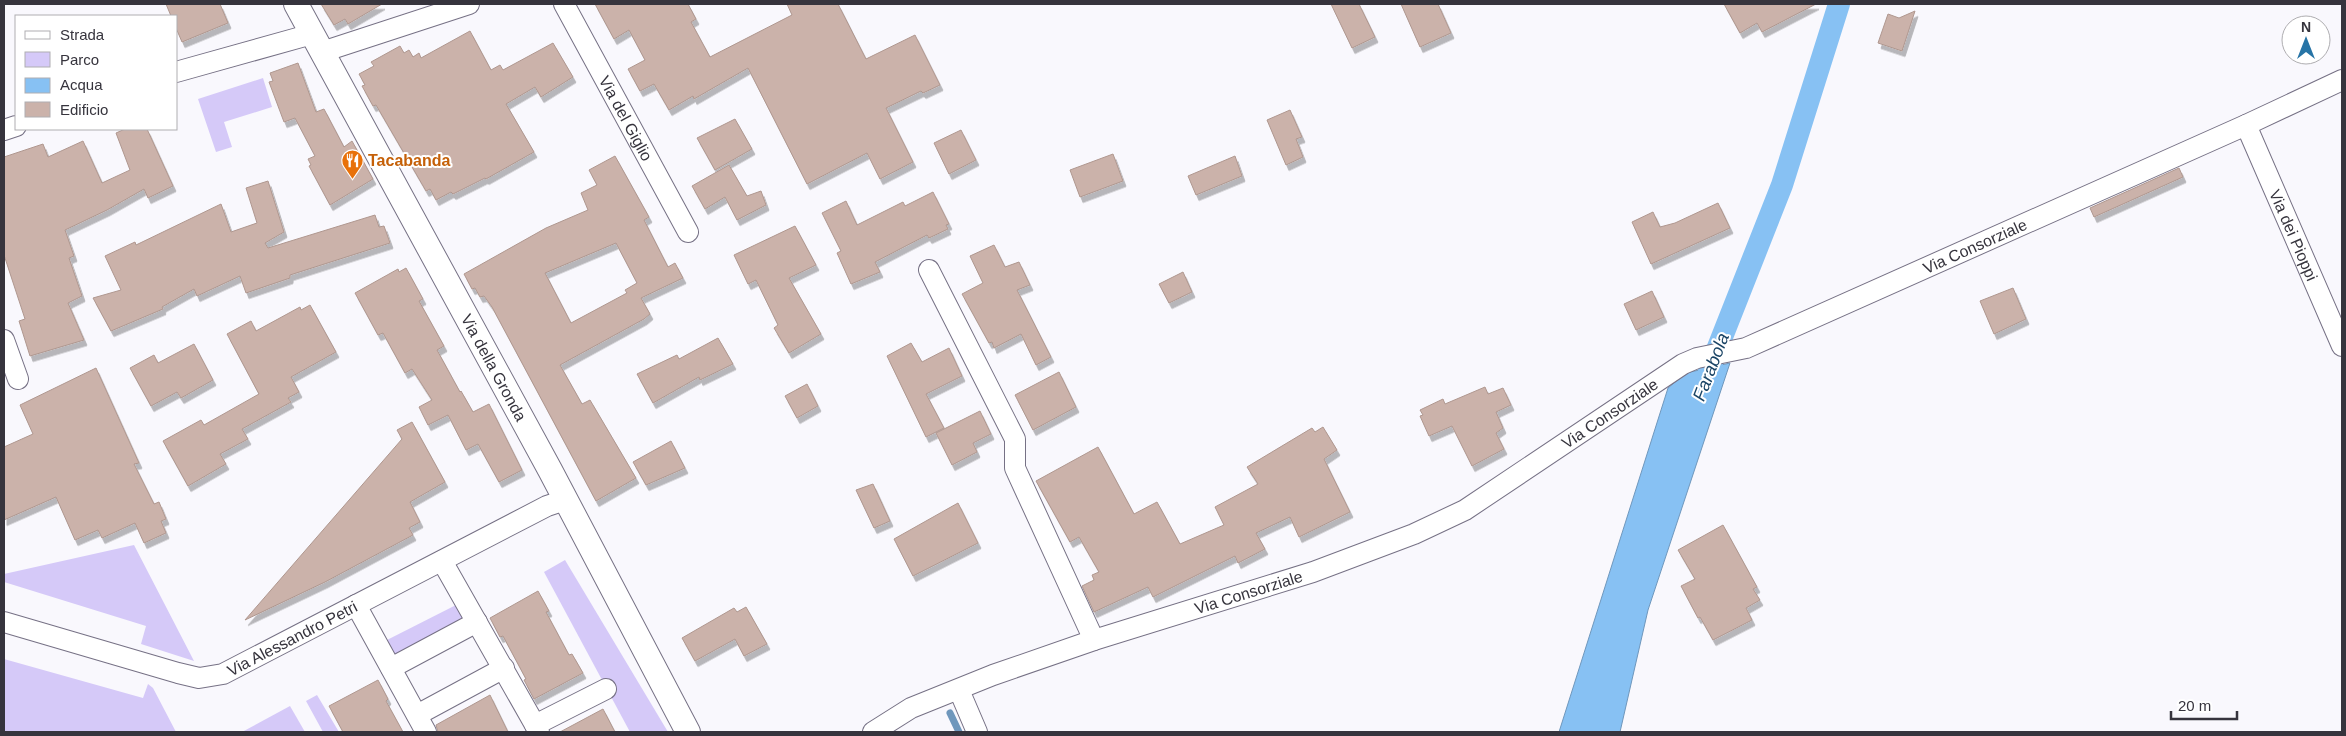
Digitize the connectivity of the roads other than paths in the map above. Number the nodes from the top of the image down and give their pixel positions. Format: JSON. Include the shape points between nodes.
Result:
{"nodes":[{"id":1,"x":296,"y":4,"type":"edge"},
{"id":2,"x":468,"y":4,"type":"edge"},
{"id":3,"x":564,"y":4,"type":"edge"},
{"id":4,"x":317,"y":43,"type":"junction"},
{"id":5,"x":178,"y":72,"type":"edge"},
{"id":6,"x":2342,"y":80,"type":"edge"},
{"id":7,"x":2246,"y":125,"type":"junction"},
{"id":8,"x":688,"y":232,"type":"dead end"},
{"id":9,"x":929,"y":270,"type":"dead end"},
{"id":10,"x":4,"y":340,"type":"edge"},
{"id":11,"x":2342,"y":346,"type":"edge"},
{"id":12,"x":18,"y":378,"type":"dead end"},
{"id":13,"x":565,"y":500,"type":"junction"},
{"id":14,"x":442,"y":561,"type":"junction"},
{"id":15,"x":356,"y":605,"type":"junction"},
{"id":16,"x":4,"y":622,"type":"edge"},
{"id":17,"x":477,"y":622,"type":"junction"},
{"id":18,"x":1094,"y":640,"type":"junction"},
{"id":19,"x":391,"y":668,"type":"junction"},
{"id":20,"x":504,"y":668,"type":"junction"},
{"id":21,"x":606,"y":689,"type":"dead end"},
{"id":22,"x":959,"y":690,"type":"junction"},
{"id":23,"x":422,"y":724,"type":"edge"},
{"id":24,"x":537,"y":729,"type":"edge"},
{"id":25,"x":688,"y":732,"type":"edge"},
{"id":26,"x":873,"y":732,"type":"edge"},
{"id":27,"x":977,"y":732,"type":"edge"}],
"edges":[{"from":1,"to":4,"type":"street","name":"Via della Gronda"},
{"from":2,"to":4,"type":"street"},
{"from":3,"to":8,"type":"street","name":"Via del Giglio"},
{"from":4,"to":5,"type":"street"},
{"from":4,"to":13,"type":"street","name":"Via della Gronda"},
{"from":6,"to":7,"type":"street","name":"Via Consorziale"},
{"from":7,"to":11,"type":"street","name":"Via dei Pioppi"},
{"from":7,"to":18,"type":"street","name":"Via Consorziale","via":[[1746,348],[1698,358],[1671,371],[1465,510],[1414,534],[1312,572]]},
{"from":9,"to":18,"type":"street","via":[[1015,439],[1015,468]]},
{"from":10,"to":12,"type":"street"},
{"from":13,"to":14,"type":"street","name":"Via Alessandro Petri","via":[[547,506]]},
{"from":13,"to":25,"type":"street","name":"Via della Gronda"},
{"from":14,"to":15,"type":"street","name":"Via Alessandro Petri"},
{"from":14,"to":17,"type":"street"},
{"from":15,"to":16,"type":"street","name":"Via Alessandro Petri","via":[[223,674],[199,678]]},
{"from":15,"to":19,"type":"street"},
{"from":17,"to":19,"type":"street"},
{"from":17,"to":20,"type":"street"},
{"from":18,"to":22,"type":"street","name":"Via Consorziale"},
{"from":19,"to":23,"type":"street"},
{"from":20,"to":23,"type":"street"},
{"from":20,"to":24,"type":"street"},
{"from":21,"to":24,"type":"street"},
{"from":22,"to":26,"type":"street","name":"Via Consorziale","via":[[911,708]]},
{"from":22,"to":27,"type":"street"}]}
